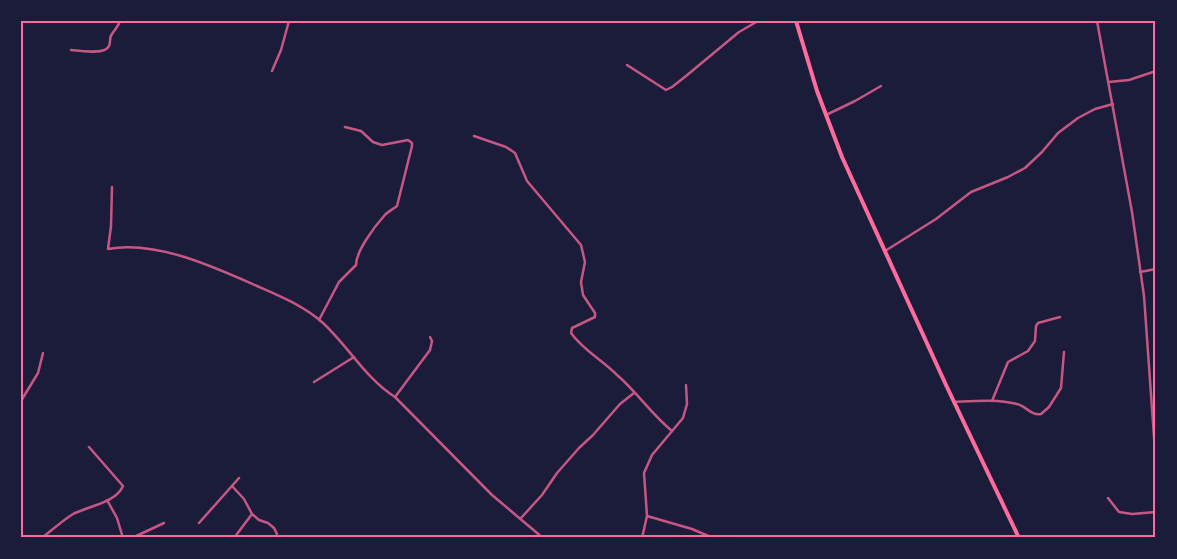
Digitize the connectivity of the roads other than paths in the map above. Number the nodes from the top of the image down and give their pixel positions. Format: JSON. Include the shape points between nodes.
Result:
{"nodes":[{"id":1,"x":120,"y":21,"type":"edge"},
{"id":2,"x":289,"y":21,"type":"edge"},
{"id":3,"x":758,"y":21,"type":"edge"},
{"id":4,"x":796,"y":21,"type":"edge"},
{"id":5,"x":1097,"y":21,"type":"edge"},
{"id":6,"x":71,"y":50,"type":"dead end"},
{"id":7,"x":627,"y":65,"type":"dead end"},
{"id":8,"x":272,"y":71,"type":"dead end"},
{"id":9,"x":1156,"y":71,"type":"edge"},
{"id":10,"x":1109,"y":82,"type":"junction"},
{"id":11,"x":881,"y":86,"type":"dead end"},
{"id":12,"x":1113,"y":104,"type":"junction"},
{"id":13,"x":826,"y":115,"type":"junction"},
{"id":14,"x":345,"y":127,"type":"dead end"},
{"id":15,"x":474,"y":136,"type":"dead end"},
{"id":16,"x":112,"y":187,"type":"dead end"},
{"id":17,"x":885,"y":251,"type":"junction"},
{"id":18,"x":1156,"y":269,"type":"edge"},
{"id":19,"x":1140,"y":272,"type":"junction"},
{"id":20,"x":1060,"y":317,"type":"dead end"},
{"id":21,"x":319,"y":320,"type":"junction"},
{"id":22,"x":430,"y":337,"type":"dead end"},
{"id":23,"x":1064,"y":352,"type":"dead end"},
{"id":24,"x":43,"y":353,"type":"dead end"},
{"id":25,"x":354,"y":356,"type":"junction"},
{"id":26,"x":314,"y":382,"type":"dead end"},
{"id":27,"x":686,"y":385,"type":"dead end"},
{"id":28,"x":634,"y":393,"type":"junction"},
{"id":29,"x":395,"y":397,"type":"junction"},
{"id":30,"x":21,"y":401,"type":"edge"},
{"id":31,"x":992,"y":401,"type":"junction"},
{"id":32,"x":954,"y":402,"type":"junction"},
{"id":33,"x":672,"y":431,"type":"junction"},
{"id":34,"x":1155,"y":432,"type":"edge"},
{"id":35,"x":89,"y":446,"type":"dead end"},
{"id":36,"x":1156,"y":466,"type":"edge"},
{"id":37,"x":239,"y":478,"type":"dead end"},
{"id":38,"x":232,"y":486,"type":"junction"},
{"id":39,"x":1108,"y":498,"type":"dead end"},
{"id":40,"x":107,"y":500,"type":"junction"},
{"id":41,"x":1156,"y":512,"type":"edge"},
{"id":42,"x":252,"y":514,"type":"junction"},
{"id":43,"x":647,"y":516,"type":"junction"},
{"id":44,"x":521,"y":518,"type":"junction"},
{"id":45,"x":164,"y":523,"type":"dead end"},
{"id":46,"x":198,"y":523,"type":"dead end"},
{"id":47,"x":42,"y":538,"type":"edge"},
{"id":48,"x":123,"y":538,"type":"edge"},
{"id":49,"x":132,"y":538,"type":"edge"},
{"id":50,"x":234,"y":538,"type":"edge"},
{"id":51,"x":276,"y":538,"type":"edge"},
{"id":52,"x":543,"y":538,"type":"edge"},
{"id":53,"x":642,"y":538,"type":"edge"},
{"id":54,"x":713,"y":538,"type":"edge"},
{"id":55,"x":1019,"y":538,"type":"edge"}],
"edges":[{"from":1,"to":6,"type":"street","via":[[106,50]]},
{"from":2,"to":8,"type":"street"},
{"from":3,"to":7,"type":"street","via":[[739,32],[666,90]]},
{"from":4,"to":13,"type":"main road"},
{"from":5,"to":10,"type":"street"},
{"from":9,"to":10,"type":"street","via":[[1129,80]]},
{"from":10,"to":12,"type":"street"},
{"from":11,"to":13,"type":"street"},
{"from":12,"to":17,"type":"street","via":[[1078,118],[1058,133],[1025,168],[971,192]]},
{"from":12,"to":19,"type":"street"},
{"from":13,"to":17,"type":"main road"},
{"from":14,"to":21,"type":"street","via":[[361,131],[382,145],[408,140],[412,146],[397,206],[385,214],[366,240],[356,265],[339,282]]},
{"from":15,"to":28,"type":"street","via":[[515,153],[530,185],[581,244],[585,262],[581,282],[583,295],[595,317],[572,328],[571,333],[578,344],[617,374]]},
{"from":16,"to":21,"type":"street","via":[[108,249],[132,247],[191,258],[288,300]]},
{"from":17,"to":32,"type":"main road"},
{"from":18,"to":19,"type":"street"},
{"from":19,"to":34,"type":"street"},
{"from":20,"to":31,"type":"street","via":[[1038,323],[1035,341],[1028,351],[1008,362]]},
{"from":21,"to":25,"type":"street"},
{"from":22,"to":29,"type":"street","via":[[430,350]]},
{"from":23,"to":31,"type":"street","via":[[1062,388],[1046,411],[1038,415],[1020,404]]},
{"from":24,"to":30,"type":"street","via":[[38,373]]},
{"from":25,"to":26,"type":"street"},
{"from":25,"to":29,"type":"street","via":[[374,380]]},
{"from":27,"to":33,"type":"street","via":[[686,410]]},
{"from":28,"to":33,"type":"street"},
{"from":28,"to":44,"type":"street","via":[[579,448]]},
{"from":29,"to":44,"type":"street","via":[[492,495]]},
{"from":31,"to":32,"type":"street"},
{"from":32,"to":55,"type":"main road"},
{"from":33,"to":43,"type":"street","via":[[652,455],[644,473]]},
{"from":34,"to":36,"type":"street"},
{"from":35,"to":40,"type":"street","via":[[123,486],[121,492]]},
{"from":37,"to":38,"type":"street"},
{"from":38,"to":42,"type":"street"},
{"from":38,"to":46,"type":"street"},
{"from":39,"to":41,"type":"street","via":[[1119,512]]},
{"from":40,"to":47,"type":"street","via":[[74,514]]},
{"from":40,"to":48,"type":"street"},
{"from":42,"to":50,"type":"street"},
{"from":42,"to":51,"type":"street","via":[[274,528]]},
{"from":43,"to":53,"type":"street"},
{"from":43,"to":54,"type":"street"},
{"from":44,"to":52,"type":"street"},
{"from":45,"to":49,"type":"street"}]}
